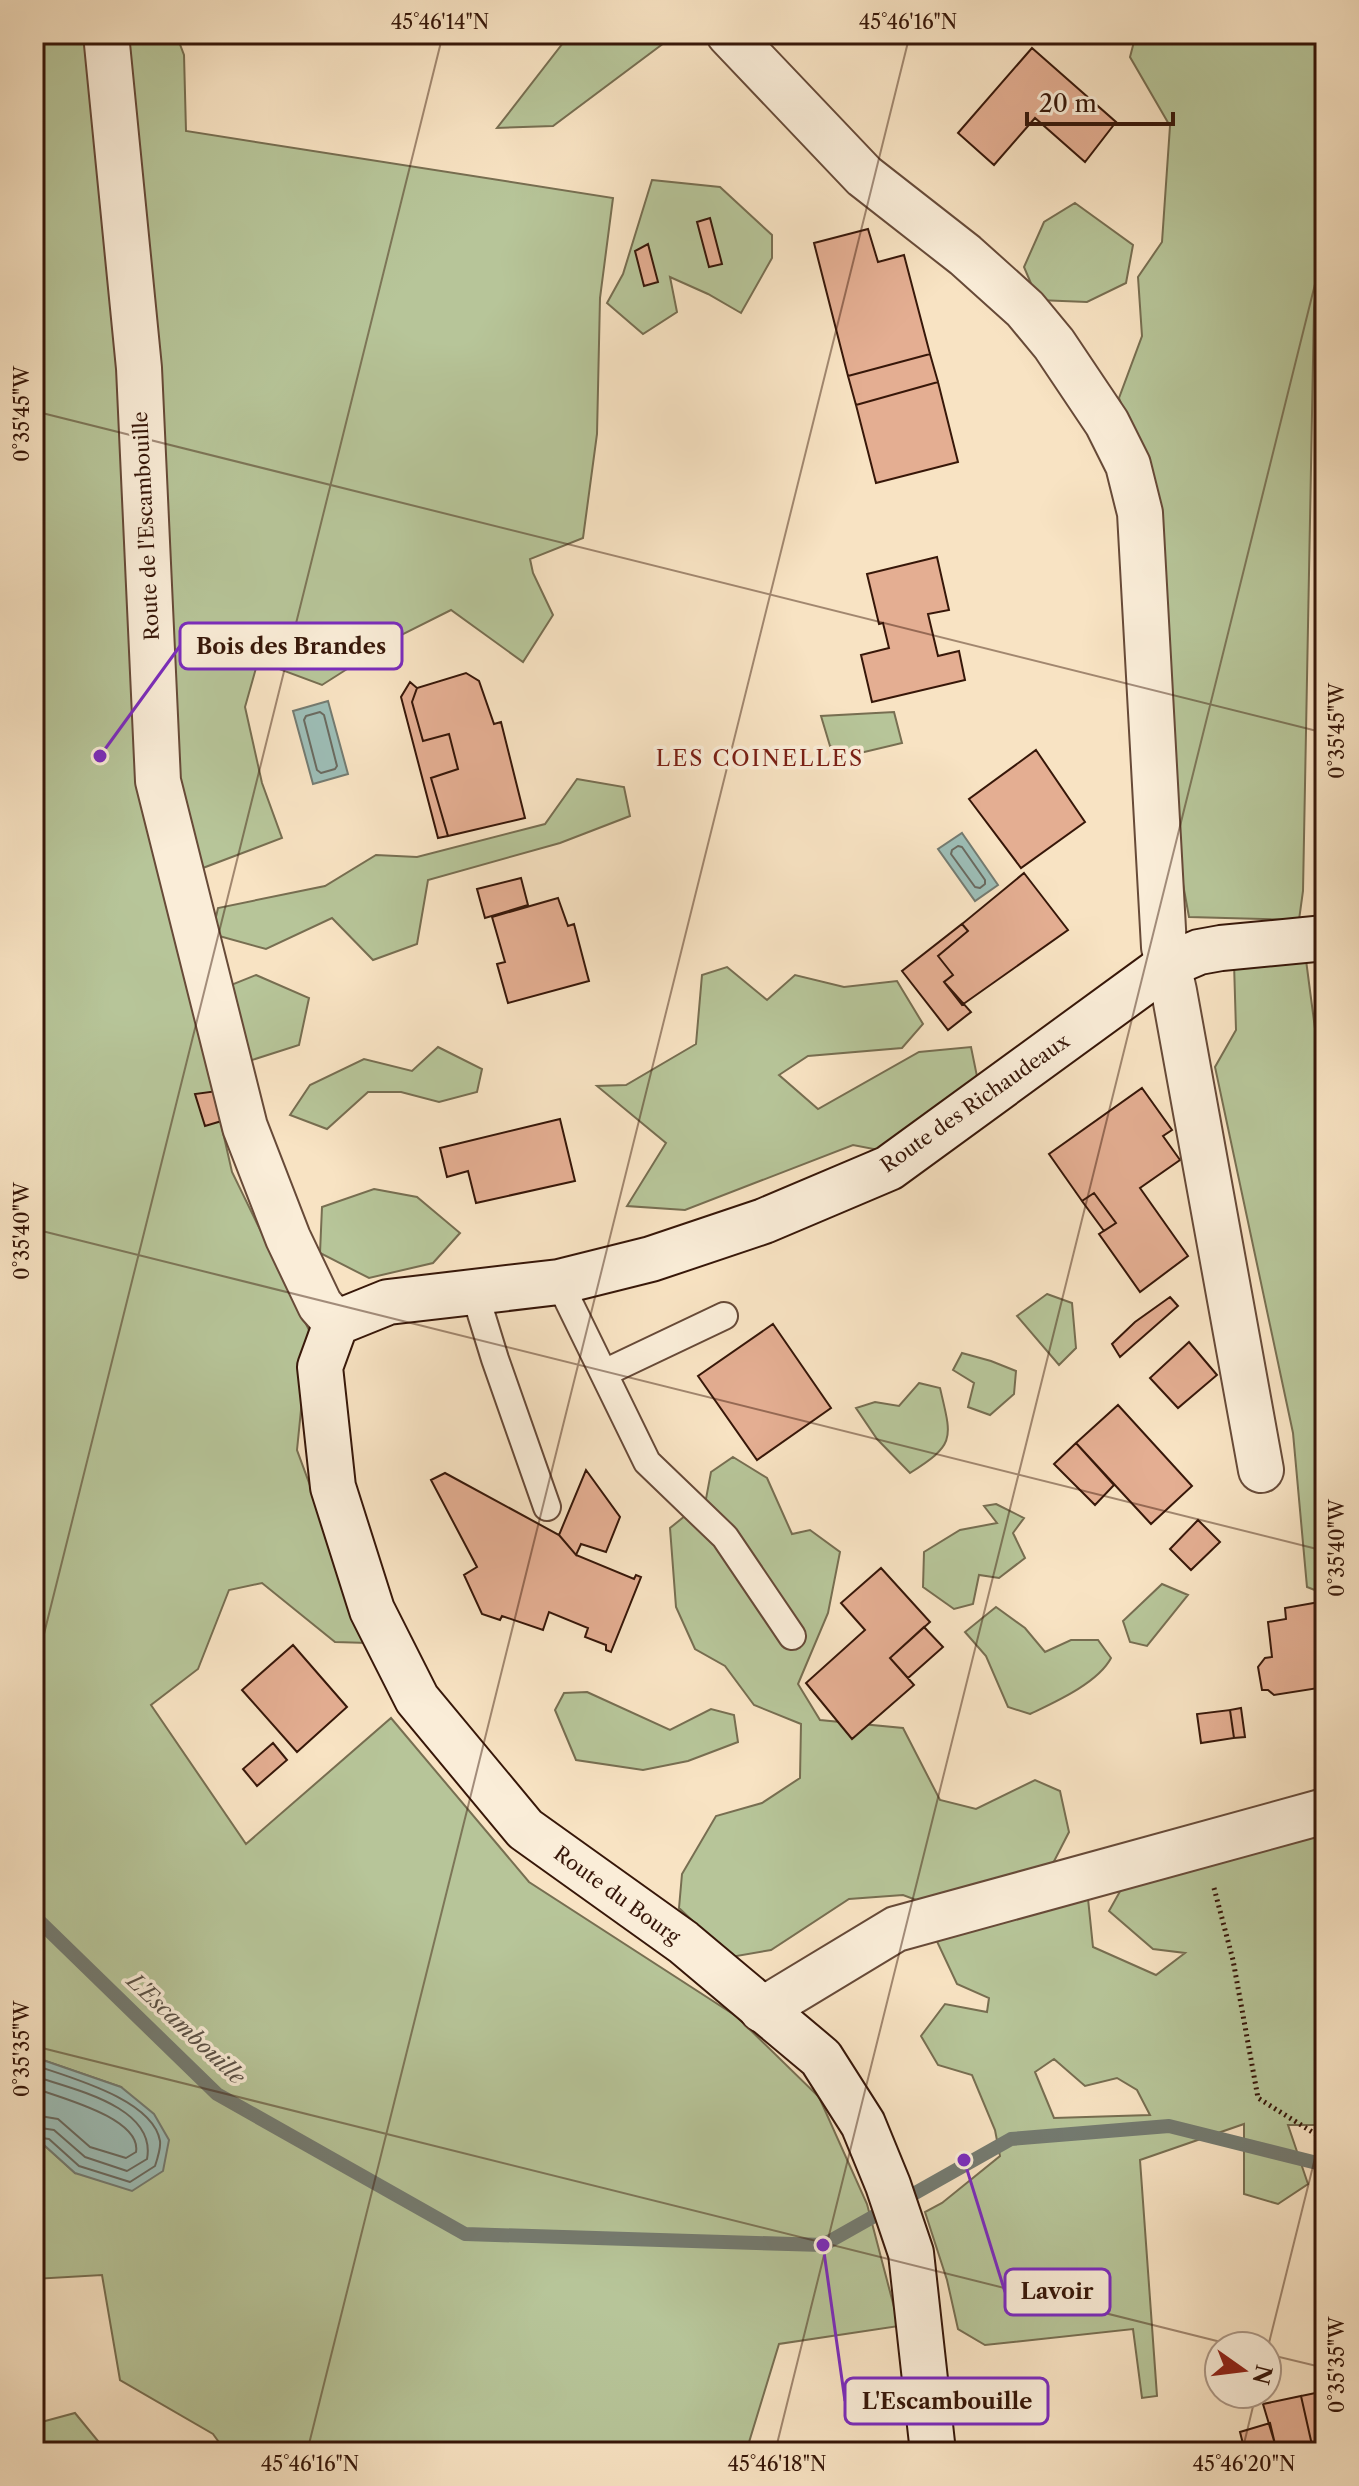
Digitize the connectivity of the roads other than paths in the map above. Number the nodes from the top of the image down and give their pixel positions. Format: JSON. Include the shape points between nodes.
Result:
{"nodes":[{"id":1,"x":106,"y":34,"type":"edge"},
{"id":2,"x":729,"y":34,"type":"edge"},
{"id":3,"x":1325,"y":938,"type":"edge"},
{"id":4,"x":1166,"y":966,"type":"junction"},
{"id":5,"x":559,"y":1282,"type":"junction"},
{"id":6,"x":475,"y":1294,"type":"junction"},
{"id":7,"x":724,"y":1316,"type":"dead end"},
{"id":8,"x":336,"y":1323,"type":"junction"},
{"id":9,"x":604,"y":1373,"type":"junction"},
{"id":10,"x":1261,"y":1470,"type":"dead end"},
{"id":11,"x":547,"y":1507,"type":"dead end"},
{"id":12,"x":792,"y":1636,"type":"dead end"},
{"id":13,"x":1325,"y":1811,"type":"edge"},
{"id":14,"x":762,"y":2010,"type":"junction"},
{"id":15,"x":933,"y":2449,"type":"edge"}],
"edges":[{"from":1,"to":8,"type":"street","name":"Route de l'Escambouille","via":[[139,368],[158,781],[245,1127],[288,1238],[320,1305]]},
{"from":2,"to":4,"type":"street","via":[[864,176],[1025,309],[1107,423],[1128,465],[1140,513]]},
{"from":3,"to":4,"type":"street","name":"Route des Richaudeaux","via":[[1221,948]]},
{"from":4,"to":5,"type":"street","name":"Route des Richaudeaux","via":[[889,1168],[764,1221],[651,1259]]},
{"from":4,"to":10,"type":"street"},
{"from":5,"to":6,"type":"street","name":"Route des Richaudeaux"},
{"from":5,"to":9,"type":"lane"},
{"from":6,"to":8,"type":"street","name":"Route des Richaudeaux","via":[[388,1302]]},
{"from":6,"to":11,"type":"lane"},
{"from":7,"to":9,"type":"lane"},
{"from":8,"to":14,"type":"street","name":"Route du Bourg","via":[[320,1367],[333,1487],[372,1610],[417,1699],[525,1829],[683,1942]]},
{"from":9,"to":12,"type":"lane","via":[[647,1462],[725,1537]]},
{"from":13,"to":14,"type":"street","via":[[896,1929]]},
{"from":14,"to":15,"type":"street","name":"Route du Bourg","via":[[821,2058],[863,2124],[888,2185],[911,2253]]}]}
